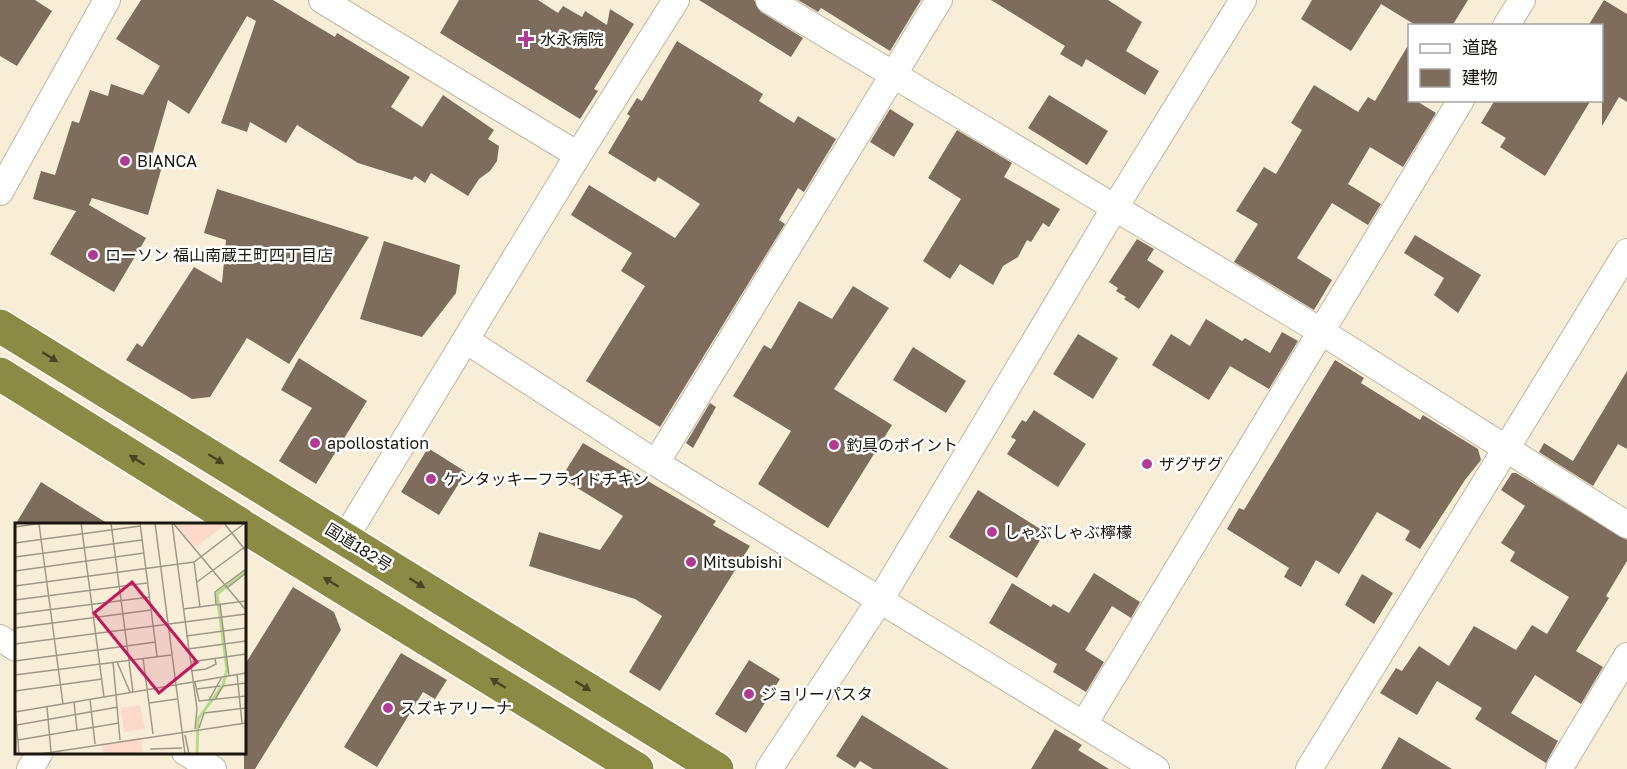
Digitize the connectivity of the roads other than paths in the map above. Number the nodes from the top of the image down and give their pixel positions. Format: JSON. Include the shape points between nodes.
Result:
{"nodes":[{"id":1,"x":108,"y":0,"type":"edge"},
{"id":2,"x":322,"y":0,"type":"edge"},
{"id":3,"x":676,"y":0,"type":"edge"},
{"id":4,"x":769,"y":0,"type":"edge"},
{"id":5,"x":939,"y":0,"type":"edge"},
{"id":6,"x":1243,"y":0,"type":"edge"},
{"id":7,"x":1522,"y":0,"type":"edge"},
{"id":8,"x":1507,"y":24,"type":"edge"},
{"id":9,"x":894,"y":73,"type":"junction"},
{"id":10,"x":1460,"y":102,"type":"edge"},
{"id":11,"x":578,"y":155,"type":"junction"},
{"id":12,"x":0,"y":192,"type":"edge"},
{"id":13,"x":1114,"y":209,"type":"junction"},
{"id":14,"x":1627,"y":252,"type":"edge"},
{"id":15,"x":0,"y":326,"type":"edge"},
{"id":16,"x":1322,"y":332,"type":"junction"},
{"id":17,"x":467,"y":341,"type":"junction"},
{"id":18,"x":0,"y":374,"type":"edge"},
{"id":19,"x":1506,"y":450,"type":"junction"},
{"id":20,"x":656,"y":463,"type":"junction"},
{"id":21,"x":237,"y":523,"type":"edge"},
{"id":22,"x":1627,"y":525,"type":"edge"},
{"id":23,"x":246,"y":528,"type":"edge"},
{"id":24,"x":345,"y":538,"type":"junction"},
{"id":25,"x":880,"y":600,"type":"junction"},
{"id":26,"x":0,"y":638,"type":"edge"},
{"id":27,"x":15,"y":647,"type":"edge"},
{"id":28,"x":1627,"y":656,"type":"edge"},
{"id":29,"x":1084,"y":724,"type":"junction"},
{"id":30,"x":39,"y":754,"type":"edge"},
{"id":31,"x":188,"y":754,"type":"edge"},
{"id":32,"x":30,"y":769,"type":"edge"},
{"id":33,"x":213,"y":769,"type":"edge"},
{"id":34,"x":637,"y":769,"type":"edge"},
{"id":35,"x":717,"y":769,"type":"edge"},
{"id":36,"x":769,"y":769,"type":"edge"},
{"id":37,"x":1156,"y":769,"type":"edge"},
{"id":38,"x":1309,"y":769,"type":"edge"},
{"id":39,"x":1559,"y":769,"type":"edge"}],
"edges":[{"from":1,"to":12,"type":"street"},
{"from":2,"to":11,"type":"street"},
{"from":3,"to":11,"type":"street"},
{"from":4,"to":9,"type":"street"},
{"from":5,"to":9,"type":"street"},
{"from":6,"to":13,"type":"street"},
{"from":7,"to":8,"type":"street"},
{"from":9,"to":13,"type":"street"},
{"from":9,"to":20,"type":"street"},
{"from":10,"to":16,"type":"street"},
{"from":11,"to":17,"type":"street"},
{"from":13,"to":16,"type":"street"},
{"from":13,"to":25,"type":"street"},
{"from":14,"to":19,"type":"street"},
{"from":15,"to":24,"type":"highway","name":"国道182号","one_way":true},
{"from":16,"to":19,"type":"street"},
{"from":16,"to":29,"type":"street"},
{"from":17,"to":20,"type":"street"},
{"from":17,"to":24,"type":"street"},
{"from":21,"to":18,"type":"highway","one_way":true},
{"from":19,"to":22,"type":"street"},
{"from":19,"to":38,"type":"street"},
{"from":20,"to":25,"type":"street"},
{"from":34,"to":23,"type":"highway","one_way":true},
{"from":24,"to":35,"type":"highway","name":"国道182号","one_way":true},
{"from":25,"to":29,"type":"street"},
{"from":25,"to":36,"type":"street"},
{"from":26,"to":27,"type":"street"},
{"from":28,"to":39,"type":"street"},
{"from":29,"to":37,"type":"street"},
{"from":30,"to":32,"type":"street"},
{"from":31,"to":33,"type":"street"}]}
